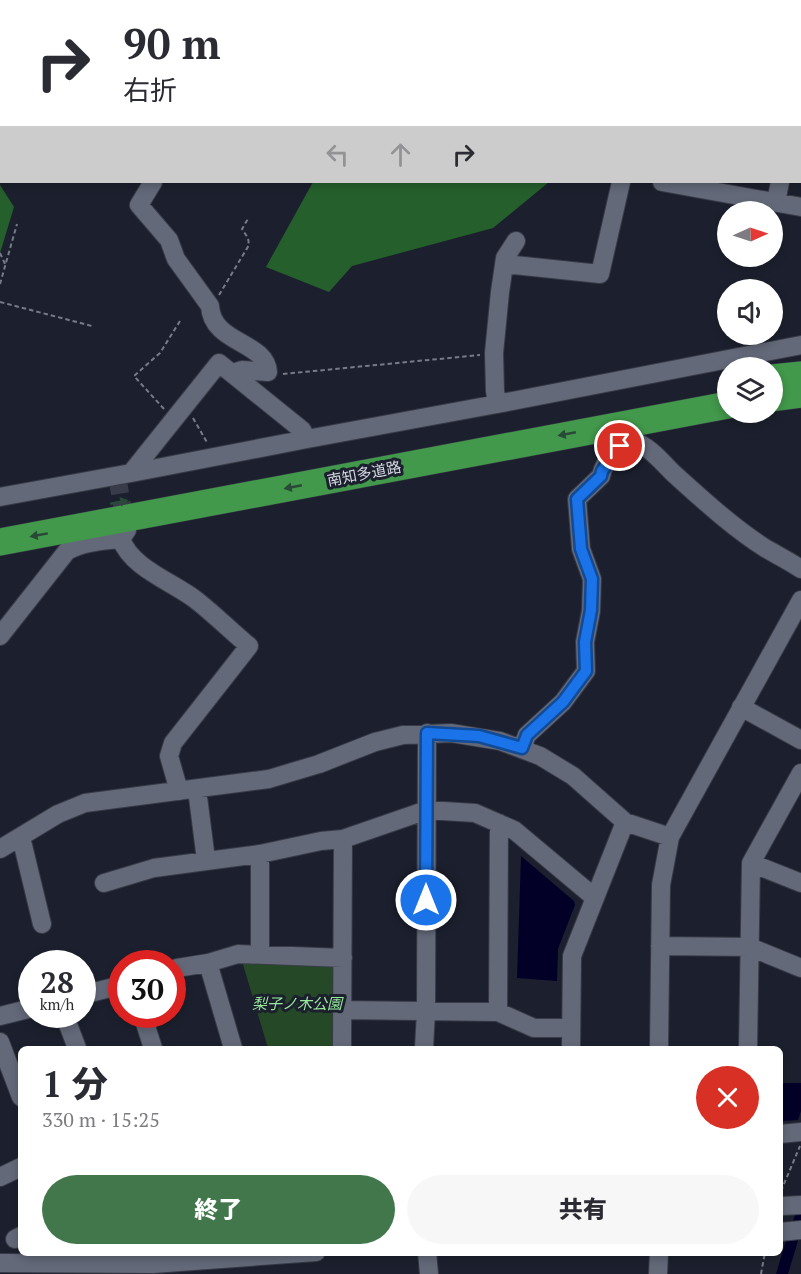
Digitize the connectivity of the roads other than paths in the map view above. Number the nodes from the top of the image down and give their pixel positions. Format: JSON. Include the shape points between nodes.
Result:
{"nodes":[{"id":1,"x":152,"y":183,"type":"edge"},
{"id":2,"x":621,"y":183,"type":"edge"},
{"id":3,"x":668,"y":183,"type":"edge"},
{"id":4,"x":780,"y":183,"type":"edge"},
{"id":5,"x":770,"y":201,"type":"edge"},
{"id":6,"x":776,"y":201,"type":"edge"},
{"id":7,"x":783,"y":203,"type":"edge"},
{"id":8,"x":801,"y":207,"type":"edge"},
{"id":9,"x":516,"y":241,"type":"dead end"},
{"id":10,"x":504,"y":267,"type":"junction"},
{"id":11,"x":801,"y":345,"type":"edge"},
{"id":12,"x":232,"y":373,"type":"junction"},
{"id":13,"x":801,"y":375,"type":"edge"},
{"id":14,"x":783,"y":377,"type":"edge"},
{"id":15,"x":717,"y":388,"type":"edge"},
{"id":16,"x":801,"y":394,"type":"edge"},
{"id":17,"x":783,"y":396,"type":"edge"},
{"id":18,"x":497,"y":405,"type":"junction"},
{"id":19,"x":717,"y":407,"type":"edge"},
{"id":20,"x":307,"y":439,"type":"junction"},
{"id":21,"x":131,"y":473,"type":"junction"},
{"id":22,"x":0,"y":497,"type":"edge"},
{"id":23,"x":0,"y":524,"type":"edge"},
{"id":24,"x":0,"y":542,"type":"edge"},
{"id":25,"x":801,"y":569,"type":"edge"},
{"id":26,"x":801,"y":600,"type":"edge"},
{"id":27,"x":0,"y":636,"type":"edge"},
{"id":28,"x":741,"y":707,"type":"junction"},
{"id":29,"x":427,"y":733,"type":"junction"},
{"id":30,"x":801,"y":740,"type":"edge"},
{"id":31,"x":522,"y":748,"type":"junction"},
{"id":32,"x":801,"y":773,"type":"edge"},
{"id":33,"x":197,"y":789,"type":"junction"},
{"id":34,"x":179,"y":791,"type":"junction"},
{"id":35,"x":427,"y":810,"type":"junction"},
{"id":36,"x":625,"y":822,"type":"junction"},
{"id":37,"x":499,"y":823,"type":"junction"},
{"id":38,"x":21,"y":837,"type":"junction"},
{"id":39,"x":670,"y":837,"type":"junction"},
{"id":40,"x":343,"y":838,"type":"junction"},
{"id":41,"x":0,"y":849,"type":"edge"},
{"id":42,"x":260,"y":854,"type":"junction"},
{"id":43,"x":206,"y":860,"type":"junction"},
{"id":44,"x":750,"y":863,"type":"junction"},
{"id":45,"x":104,"y":883,"type":"dead end"},
{"id":46,"x":801,"y":883,"type":"edge"},
{"id":47,"x":594,"y":897,"type":"junction"},
{"id":48,"x":44,"y":914,"type":"dead end"},
{"id":49,"x":660,"y":946,"type":"junction"},
{"id":50,"x":750,"y":947,"type":"junction"},
{"id":51,"x":260,"y":954,"type":"junction"},
{"id":52,"x":343,"y":958,"type":"junction"},
{"id":53,"x":208,"y":963,"type":"junction"},
{"id":54,"x":186,"y":967,"type":"edge"},
{"id":55,"x":801,"y":968,"type":"edge"},
{"id":56,"x":342,"y":1011,"type":"junction"},
{"id":57,"x":18,"y":1012,"type":"edge"},
{"id":58,"x":426,"y":1012,"type":"junction"},
{"id":59,"x":498,"y":1012,"type":"junction"},
{"id":60,"x":0,"y":1016,"type":"edge"},
{"id":61,"x":69,"y":1028,"type":"edge"},
{"id":62,"x":147,"y":1028,"type":"edge"},
{"id":63,"x":571,"y":1028,"type":"junction"},
{"id":64,"x":0,"y":1042,"type":"edge"},
{"id":65,"x":76,"y":1046,"type":"edge"},
{"id":66,"x":152,"y":1046,"type":"edge"},
{"id":67,"x":232,"y":1046,"type":"edge"},
{"id":68,"x":342,"y":1046,"type":"edge"},
{"id":69,"x":424,"y":1046,"type":"edge"},
{"id":70,"x":571,"y":1046,"type":"edge"},
{"id":71,"x":659,"y":1046,"type":"edge"},
{"id":72,"x":748,"y":1046,"type":"edge"},
{"id":73,"x":18,"y":1089,"type":"edge"},
{"id":74,"x":801,"y":1132,"type":"edge"},
{"id":75,"x":783,"y":1134,"type":"edge"},
{"id":76,"x":18,"y":1168,"type":"edge"},
{"id":77,"x":0,"y":1177,"type":"edge"},
{"id":78,"x":801,"y":1205,"type":"edge"},
{"id":79,"x":783,"y":1206,"type":"edge"},
{"id":80,"x":783,"y":1207,"type":"edge"},
{"id":81,"x":801,"y":1217,"type":"edge"},
{"id":82,"x":801,"y":1230,"type":"edge"},
{"id":83,"x":783,"y":1232,"type":"edge"},
{"id":84,"x":262,"y":1256,"type":"edge"},
{"id":85,"x":427,"y":1256,"type":"edge"},
{"id":86,"x":658,"y":1256,"type":"edge"},
{"id":87,"x":0,"y":1263,"type":"edge"},
{"id":88,"x":153,"y":1264,"type":"edge"},
{"id":89,"x":429,"y":1274,"type":"edge"},
{"id":90,"x":658,"y":1274,"type":"edge"}],
"edges":[{"from":1,"to":12,"type":"street","via":[[139,205],[169,240],[176,259],[210,306],[220,330],[268,364],[268,372]]},
{"from":2,"to":10,"type":"street","via":[[600,274]]},
{"from":3,"to":5,"type":"street"},
{"from":4,"to":6,"type":"street"},
{"from":7,"to":8,"type":"street"},
{"from":9,"to":10,"type":"street"},
{"from":10,"to":18,"type":"street","via":[[494,354]]},
{"from":11,"to":18,"type":"street"},
{"from":12,"to":20,"type":"street","via":[[302,430]]},
{"from":12,"to":21,"type":"street","via":[[219,363]]},
{"from":13,"to":14,"type":"highway"},
{"from":23,"to":15,"type":"highway","name":"南知多道路","one_way":true},
{"from":16,"to":17,"type":"highway"},
{"from":18,"to":20,"type":"street"},
{"from":19,"to":24,"type":"highway","name":"南知多道路","one_way":true},
{"from":20,"to":21,"type":"street"},
{"from":21,"to":22,"type":"street"},
{"from":25,"to":31,"type":"street","via":[[729,522],[637,442],[620,446],[601,476],[577,499],[581,549],[592,579],[586,671],[563,702],[527,735]]},
{"from":26,"to":28,"type":"street"},
{"from":27,"to":34,"type":"street","via":[[68,551],[124,535],[124,549],[148,570],[194,598],[249,646],[173,743],[169,756]]},
{"from":28,"to":30,"type":"street"},
{"from":28,"to":39,"type":"street"},
{"from":29,"to":31,"type":"street","via":[[479,736]]},
{"from":29,"to":33,"type":"street","via":[[375,742],[285,775]]},
{"from":29,"to":35,"type":"street"},
{"from":31,"to":36,"type":"street","via":[[573,776]]},
{"from":32,"to":44,"type":"street"},
{"from":33,"to":34,"type":"street"},
{"from":33,"to":43,"type":"street"},
{"from":34,"to":38,"type":"street","via":[[86,803],[58,814]]},
{"from":35,"to":37,"type":"street","via":[[475,813]]},
{"from":35,"to":40,"type":"street"},
{"from":35,"to":58,"type":"street"},
{"from":36,"to":39,"type":"street"},
{"from":36,"to":47,"type":"street"},
{"from":37,"to":47,"type":"street","via":[[514,830]]},
{"from":37,"to":59,"type":"street"},
{"from":38,"to":41,"type":"street"},
{"from":38,"to":48,"type":"street"},
{"from":39,"to":49,"type":"street","via":[[661,885]]},
{"from":40,"to":42,"type":"street"},
{"from":40,"to":52,"type":"street"},
{"from":42,"to":43,"type":"street"},
{"from":42,"to":51,"type":"street"},
{"from":43,"to":45,"type":"street","via":[[154,868]]},
{"from":44,"to":46,"type":"street"},
{"from":44,"to":50,"type":"street"},
{"from":47,"to":63,"type":"street","via":[[572,956]]},
{"from":49,"to":50,"type":"street"},
{"from":49,"to":71,"type":"street"},
{"from":50,"to":55,"type":"street"},
{"from":50,"to":72,"type":"street"},
{"from":51,"to":52,"type":"street"},
{"from":51,"to":53,"type":"street","via":[[238,954]]},
{"from":52,"to":56,"type":"street"},
{"from":53,"to":54,"type":"street"},
{"from":53,"to":67,"type":"street"},
{"from":56,"to":58,"type":"street"},
{"from":56,"to":68,"type":"street"},
{"from":57,"to":60,"type":"street"},
{"from":58,"to":59,"type":"street"},
{"from":58,"to":69,"type":"street"},
{"from":59,"to":63,"type":"street","via":[[534,1028]]},
{"from":61,"to":65,"type":"street"},
{"from":62,"to":66,"type":"street"},
{"from":63,"to":70,"type":"street"},
{"from":64,"to":73,"type":"street"},
{"from":74,"to":75,"type":"street"},
{"from":76,"to":77,"type":"street"},
{"from":78,"to":79,"type":"street"},
{"from":80,"to":81,"type":"street"},
{"from":82,"to":83,"type":"street"},
{"from":84,"to":88,"type":"street"},
{"from":85,"to":89,"type":"street"},
{"from":86,"to":90,"type":"street"},
{"from":87,"to":88,"type":"street"}]}
